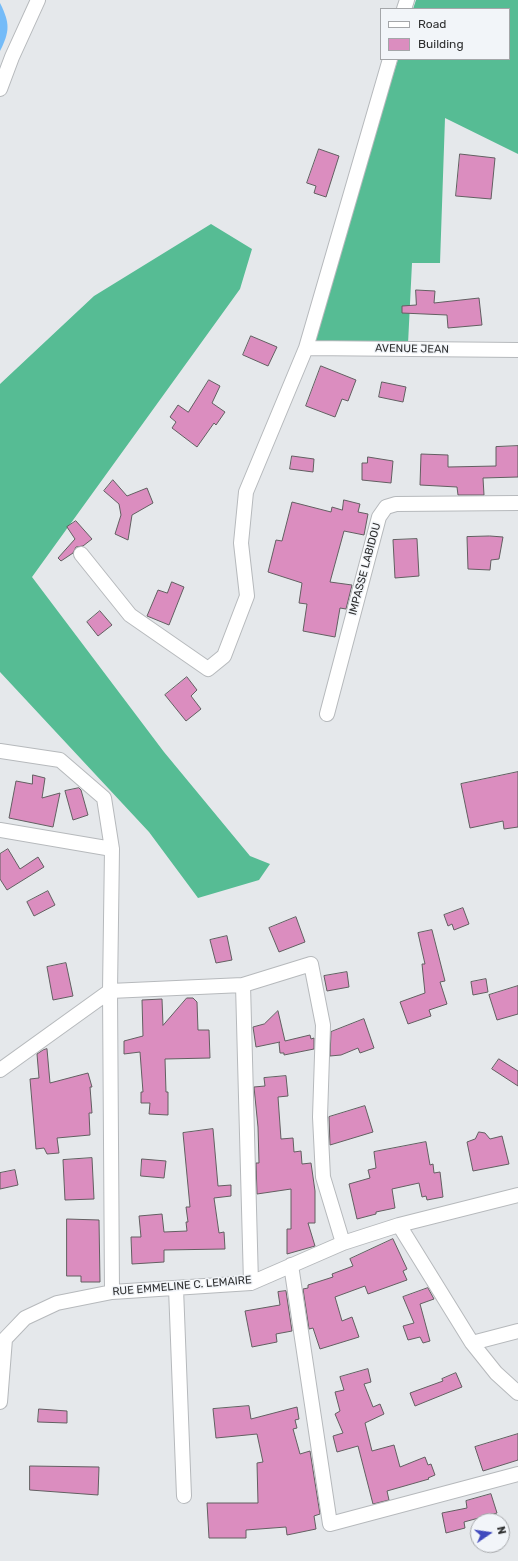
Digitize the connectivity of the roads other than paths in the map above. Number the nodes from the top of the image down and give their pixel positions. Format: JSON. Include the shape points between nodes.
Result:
{"nodes":[{"id":1,"x":38,"y":0,"type":"edge"},
{"id":2,"x":390,"y":60,"type":"edge"},
{"id":3,"x":0,"y":89,"type":"edge"},
{"id":4,"x":306,"y":348,"type":"junction"},
{"id":5,"x":518,"y":350,"type":"edge"},
{"id":6,"x":518,"y":504,"type":"edge"},
{"id":7,"x":81,"y":554,"type":"dead end"},
{"id":8,"x":327,"y":714,"type":"dead end"},
{"id":9,"x":0,"y":750,"type":"edge"},
{"id":10,"x":0,"y":830,"type":"edge"},
{"id":11,"x":112,"y":849,"type":"junction"},
{"id":12,"x":244,"y":985,"type":"junction"},
{"id":13,"x":110,"y":991,"type":"junction"},
{"id":14,"x":0,"y":1070,"type":"edge"},
{"id":15,"x":518,"y":1195,"type":"edge"},
{"id":16,"x":399,"y":1225,"type":"junction"},
{"id":17,"x":343,"y":1243,"type":"junction"},
{"id":18,"x":291,"y":1266,"type":"junction"},
{"id":19,"x":251,"y":1283,"type":"junction"},
{"id":20,"x":176,"y":1288,"type":"junction"},
{"id":21,"x":112,"y":1292,"type":"junction"},
{"id":22,"x":518,"y":1331,"type":"edge"},
{"id":23,"x":472,"y":1343,"type":"junction"},
{"id":24,"x":518,"y":1393,"type":"edge"},
{"id":25,"x":0,"y":1402,"type":"edge"},
{"id":26,"x":518,"y":1474,"type":"edge"},
{"id":27,"x":184,"y":1496,"type":"dead end"}],
"edges":[{"from":1,"to":3,"type":"street"},
{"from":2,"to":4,"type":"street"},
{"from":4,"to":5,"type":"street","name":"AVENUE JEAN"},
{"from":4,"to":7,"type":"street","via":[[246,492],[241,543],[247,596],[224,656],[208,669],[130,615]]},
{"from":6,"to":8,"type":"street","name":"IMPASSE LABIDOU","via":[[396,504],[386,507],[379,517]]},
{"from":9,"to":11,"type":"street","via":[[60,760],[104,798]]},
{"from":10,"to":11,"type":"street"},
{"from":11,"to":13,"type":"street"},
{"from":12,"to":13,"type":"street"},
{"from":12,"to":17,"type":"street","via":[[311,964],[323,1025],[320,1117],[323,1177]]},
{"from":12,"to":19,"type":"street"},
{"from":13,"to":14,"type":"street"},
{"from":13,"to":21,"type":"street"},
{"from":15,"to":16,"type":"street","name":"RUE EMMELINE C. LEMAIRE"},
{"from":16,"to":17,"type":"street","name":"RUE EMMELINE C. LEMAIRE"},
{"from":16,"to":23,"type":"street"},
{"from":17,"to":18,"type":"street","name":"RUE EMMELINE C. LEMAIRE"},
{"from":18,"to":19,"type":"street","name":"RUE EMMELINE C. LEMAIRE"},
{"from":18,"to":26,"type":"street","via":[[330,1524]]},
{"from":19,"to":20,"type":"street","name":"RUE EMMELINE C. LEMAIRE"},
{"from":20,"to":21,"type":"street","name":"RUE EMMELINE C. LEMAIRE"},
{"from":20,"to":27,"type":"street"},
{"from":21,"to":25,"type":"street","name":"RUE EMMELINE C. LEMAIRE","via":[[57,1303],[25,1318],[5,1339]]},
{"from":22,"to":23,"type":"street"},
{"from":23,"to":24,"type":"street","via":[[496,1373]]}]}
